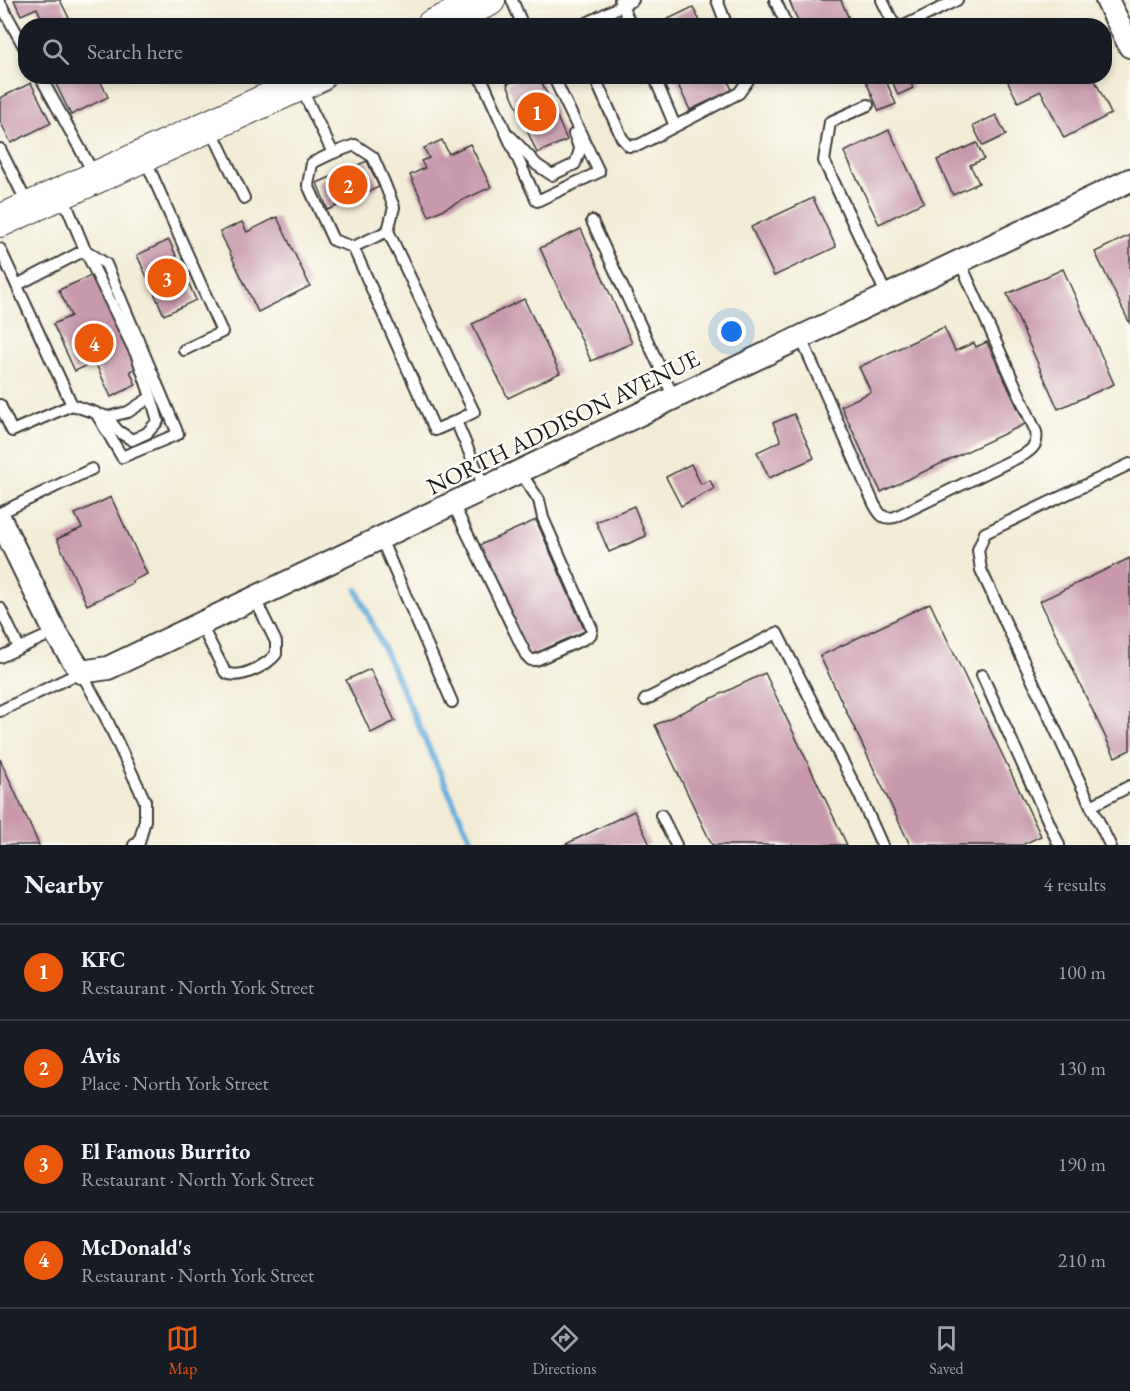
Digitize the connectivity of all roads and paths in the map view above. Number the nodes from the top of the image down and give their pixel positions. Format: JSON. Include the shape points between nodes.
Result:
{"nodes":[{"id":1,"x":489,"y":0,"type":"edge"},
{"id":2,"x":512,"y":0,"type":"edge"},
{"id":3,"x":717,"y":0,"type":"edge"},
{"id":4,"x":776,"y":0,"type":"edge"},
{"id":5,"x":882,"y":0,"type":"edge"},
{"id":6,"x":957,"y":0,"type":"edge"},
{"id":7,"x":1107,"y":0,"type":"edge"},
{"id":8,"x":625,"y":2,"type":"edge"},
{"id":9,"x":0,"y":3,"type":"edge"},
{"id":10,"x":453,"y":18,"type":"edge"},
{"id":11,"x":520,"y":18,"type":"edge"},
{"id":12,"x":596,"y":18,"type":"edge"},
{"id":13,"x":629,"y":18,"type":"edge"},
{"id":14,"x":724,"y":18,"type":"edge"},
{"id":15,"x":784,"y":18,"type":"edge"},
{"id":16,"x":891,"y":18,"type":"edge"},
{"id":17,"x":920,"y":18,"type":"edge"},
{"id":18,"x":18,"y":36,"type":"edge"},
{"id":19,"x":1130,"y":46,"type":"edge"},
{"id":20,"x":44,"y":84,"type":"edge"},
{"id":21,"x":303,"y":84,"type":"edge"},
{"id":22,"x":311,"y":84,"type":"edge"},
{"id":23,"x":484,"y":84,"type":"edge"},
{"id":24,"x":555,"y":84,"type":"edge"},
{"id":25,"x":556,"y":84,"type":"edge"},
{"id":26,"x":598,"y":84,"type":"edge"},
{"id":27,"x":657,"y":84,"type":"edge"},
{"id":28,"x":747,"y":84,"type":"edge"},
{"id":29,"x":868,"y":105,"type":"dead end"},
{"id":30,"x":210,"y":126,"type":"junction"},
{"id":31,"x":675,"y":126,"type":"junction"},
{"id":32,"x":505,"y":130,"type":"junction"},
{"id":33,"x":0,"y":149,"type":"edge"},
{"id":34,"x":333,"y":153,"type":"junction"},
{"id":35,"x":143,"y":156,"type":"junction"},
{"id":36,"x":96,"y":177,"type":"junction"},
{"id":37,"x":1130,"y":180,"type":"edge"},
{"id":38,"x":61,"y":193,"type":"junction"},
{"id":39,"x":244,"y":198,"type":"dead end"},
{"id":40,"x":29,"y":207,"type":"junction"},
{"id":41,"x":0,"y":221,"type":"edge"},
{"id":42,"x":592,"y":221,"type":"dead end"},
{"id":43,"x":388,"y":231,"type":"junction"},
{"id":44,"x":353,"y":247,"type":"junction"},
{"id":45,"x":0,"y":249,"type":"edge"},
{"id":46,"x":85,"y":250,"type":"junction"},
{"id":47,"x":960,"y":262,"type":"junction"},
{"id":48,"x":17,"y":285,"type":"junction"},
{"id":49,"x":887,"y":297,"type":"junction"},
{"id":50,"x":801,"y":338,"type":"junction"},
{"id":51,"x":184,"y":350,"type":"dead end"},
{"id":52,"x":151,"y":397,"type":"junction"},
{"id":53,"x":674,"y":398,"type":"junction"},
{"id":54,"x":0,"y":405,"type":"edge"},
{"id":55,"x":72,"y":405,"type":"junction"},
{"id":56,"x":96,"y":413,"type":"junction"},
{"id":57,"x":107,"y":417,"type":"junction"},
{"id":58,"x":456,"y":421,"type":"junction"},
{"id":59,"x":1130,"y":464,"type":"edge"},
{"id":60,"x":92,"y":469,"type":"dead end"},
{"id":61,"x":520,"y":472,"type":"junction"},
{"id":62,"x":485,"y":489,"type":"junction"},
{"id":63,"x":453,"y":504,"type":"junction"},
{"id":64,"x":0,"y":513,"type":"edge"},
{"id":65,"x":0,"y":519,"type":"edge"},
{"id":66,"x":381,"y":539,"type":"junction"},
{"id":67,"x":255,"y":599,"type":"junction"},
{"id":68,"x":0,"y":608,"type":"edge"},
{"id":69,"x":201,"y":625,"type":"junction"},
{"id":70,"x":55,"y":632,"type":"junction"},
{"id":71,"x":19,"y":648,"type":"junction"},
{"id":72,"x":0,"y":657,"type":"edge"},
{"id":73,"x":81,"y":672,"type":"junction"},
{"id":74,"x":982,"y":675,"type":"dead end"},
{"id":75,"x":645,"y":700,"type":"dead end"},
{"id":76,"x":452,"y":702,"type":"dead end"},
{"id":77,"x":0,"y":711,"type":"edge"},
{"id":78,"x":1130,"y":786,"type":"edge"},
{"id":79,"x":1091,"y":806,"type":"junction"},
{"id":80,"x":661,"y":815,"type":"dead end"},
{"id":81,"x":134,"y":845,"type":"edge"},
{"id":82,"x":676,"y":845,"type":"edge"},
{"id":83,"x":882,"y":845,"type":"edge"},
{"id":84,"x":1059,"y":845,"type":"edge"},
{"id":85,"x":1110,"y":845,"type":"edge"}],
"edges":[{"from":1,"to":10,"type":"main road"},
{"from":2,"to":11,"type":"lane"},
{"from":3,"to":14,"type":"lane"},
{"from":4,"to":15,"type":"lane"},
{"from":5,"to":16,"type":"lane"},
{"from":6,"to":17,"type":"lane"},
{"from":7,"to":19,"type":"street"},
{"from":8,"to":12,"type":"lane"},
{"from":8,"to":13,"type":"lane"},
{"from":9,"to":18,"type":"lane"},
{"from":20,"to":36,"type":"lane"},
{"from":21,"to":30,"type":"main road"},
{"from":22,"to":34,"type":"lane"},
{"from":23,"to":32,"type":"lane"},
{"from":24,"to":32,"type":"lane","via":[[580,150],[575,164],[552,175],[537,165]]},
{"from":25,"to":32,"type":"lane","via":[[599,172],[537,201]]},
{"from":26,"to":31,"type":"lane","via":[[629,146],[639,145]]},
{"from":27,"to":31,"type":"lane"},
{"from":28,"to":31,"type":"lane","via":[[739,93]]},
{"from":29,"to":49,"type":"lane","via":[[830,122],[824,161]]},
{"from":30,"to":35,"type":"main road"},
{"from":30,"to":39,"type":"lane"},
{"from":33,"to":40,"type":"lane"},
{"from":34,"to":43,"type":"lane","via":[[355,145],[373,157],[394,207]]},
{"from":34,"to":44,"type":"lane","via":[[312,164],[308,185],[333,240]]},
{"from":35,"to":36,"type":"main road"},
{"from":35,"to":51,"type":"lane","via":[[222,332]]},
{"from":36,"to":38,"type":"main road"},
{"from":37,"to":47,"type":"street","name":"NORTH ADDISON AVENUE"},
{"from":38,"to":40,"type":"main road"},
{"from":38,"to":46,"type":"lane"},
{"from":40,"to":41,"type":"main road"},
{"from":42,"to":53,"type":"lane"},
{"from":43,"to":44,"type":"lane"},
{"from":43,"to":58,"type":"lane","via":[[474,412]]},
{"from":44,"to":58,"type":"lane","via":[[435,429]]},
{"from":45,"to":48,"type":"lane"},
{"from":46,"to":48,"type":"lane"},
{"from":46,"to":52,"type":"lane","via":[[137,356]]},
{"from":46,"to":56,"type":"lane","via":[[106,264],[178,434],[122,457]]},
{"from":47,"to":49,"type":"street","name":"NORTH ADDISON AVENUE"},
{"from":47,"to":50,"type":"lane","via":[[1038,440],[1025,454],[895,517],[881,516],[874,504]]},
{"from":48,"to":55,"type":"lane"},
{"from":49,"to":50,"type":"street","name":"NORTH ADDISON AVENUE"},
{"from":50,"to":53,"type":"street","name":"NORTH ADDISON AVENUE"},
{"from":52,"to":57,"type":"lane","via":[[128,412]]},
{"from":52,"to":57,"type":"lane","via":[[158,421],[147,433],[132,440]]},
{"from":53,"to":61,"type":"street","name":"NORTH ADDISON AVENUE"},
{"from":54,"to":55,"type":"lane","via":[[12,431]]},
{"from":55,"to":56,"type":"lane"},
{"from":56,"to":57,"type":"lane"},
{"from":58,"to":62,"type":"lane"},
{"from":59,"to":79,"type":"lane","via":[[985,533],[978,550],[981,570]]},
{"from":60,"to":64,"type":"lane"},
{"from":61,"to":62,"type":"street","name":"NORTH ADDISON AVENUE"},
{"from":61,"to":63,"type":"lane","via":[[539,500],[543,518],[592,629],[586,638],[536,660],[526,655]]},
{"from":62,"to":63,"type":"street","name":"NORTH ADDISON AVENUE"},
{"from":63,"to":66,"type":"street","name":"NORTH ADDISON AVENUE"},
{"from":65,"to":70,"type":"street"},
{"from":66,"to":67,"type":"street","name":"NORTH ADDISON AVENUE"},
{"from":66,"to":76,"type":"lane"},
{"from":67,"to":69,"type":"street","name":"NORTH ADDISON AVENUE"},
{"from":67,"to":69,"type":"lane","via":[[276,642],[276,654],[270,660],[230,675]]},
{"from":68,"to":71,"type":"lane"},
{"from":69,"to":73,"type":"street","name":"NORTH ADDISON AVENUE","via":[[108,668]]},
{"from":70,"to":71,"type":"lane"},
{"from":70,"to":73,"type":"street"},
{"from":71,"to":72,"type":"lane"},
{"from":73,"to":77,"type":"lane"},
{"from":73,"to":81,"type":"lane","via":[[145,801],[145,820],[139,843]]},
{"from":74,"to":84,"type":"lane"},
{"from":75,"to":83,"type":"lane","via":[[777,633]]},
{"from":78,"to":79,"type":"lane"},
{"from":79,"to":85,"type":"lane"},
{"from":80,"to":82,"type":"lane"}]}
